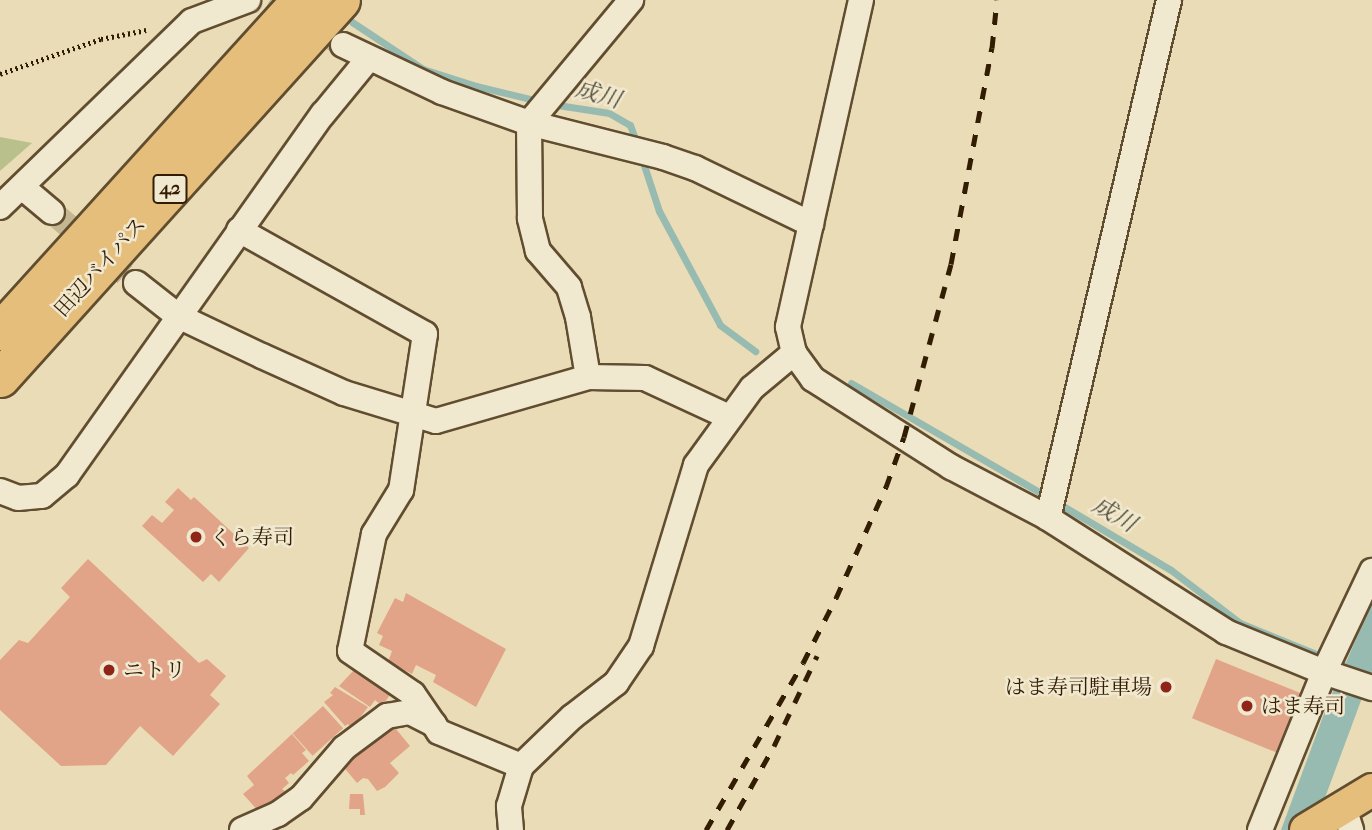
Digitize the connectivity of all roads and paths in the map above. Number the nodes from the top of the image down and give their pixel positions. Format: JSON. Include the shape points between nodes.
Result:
{"nodes":[{"id":1,"x":248,"y":0,"type":"edge"},
{"id":2,"x":300,"y":0,"type":"edge"},
{"id":3,"x":341,"y":0,"type":"edge"},
{"id":4,"x":631,"y":0,"type":"edge"},
{"id":5,"x":861,"y":0,"type":"edge"},
{"id":6,"x":1169,"y":0,"type":"edge"},
{"id":7,"x":192,"y":22,"type":"junction"},
{"id":8,"x":343,"y":45,"type":"tunnel mouth"},
{"id":9,"x":369,"y":58,"type":"junction"},
{"id":10,"x":0,"y":74,"type":"edge"},
{"id":11,"x":529,"y":123,"type":"junction"},
{"id":12,"x":22,"y":187,"type":"junction"},
{"id":13,"x":0,"y":206,"type":"edge"},
{"id":14,"x":52,"y":212,"type":"tunnel mouth"},
{"id":15,"x":811,"y":224,"type":"junction"},
{"id":16,"x":239,"y":230,"type":"junction"},
{"id":17,"x":136,"y":284,"type":"tunnel mouth"},
{"id":18,"x":178,"y":316,"type":"junction"},
{"id":19,"x":0,"y":331,"type":"edge"},
{"id":20,"x":794,"y":353,"type":"junction"},
{"id":21,"x":0,"y":377,"type":"edge"},
{"id":22,"x":588,"y":377,"type":"junction"},
{"id":23,"x":412,"y":413,"type":"junction"},
{"id":24,"x":729,"y":417,"type":"junction"},
{"id":25,"x":0,"y":491,"type":"edge"},
{"id":26,"x":1048,"y":518,"type":"junction"},
{"id":27,"x":1372,"y":571,"type":"edge"},
{"id":28,"x":1324,"y":672,"type":"junction"},
{"id":29,"x":1372,"y":688,"type":"edge"},
{"id":30,"x":434,"y":725,"type":"junction"},
{"id":31,"x":521,"y":766,"type":"junction"},
{"id":32,"x":1372,"y":790,"type":"edge"},
{"id":33,"x":1333,"y":821,"type":"edge"},
{"id":34,"x":242,"y":830,"type":"edge"},
{"id":35,"x":512,"y":830,"type":"edge"},
{"id":36,"x":1260,"y":830,"type":"edge"}],
"edges":[{"from":1,"to":7,"type":"street"},
{"from":2,"to":19,"type":"highway","name":"田辺バイパス","number":"42"},
{"from":3,"to":21,"type":"highway","name":"田辺バイパス","number":"42"},
{"from":4,"to":11,"type":"street"},
{"from":5,"to":15,"type":"street"},
{"from":6,"to":26,"type":"street"},
{"from":7,"to":10,"type":"path","via":[[101,39]]},
{"from":7,"to":12,"type":"street"},
{"from":8,"to":9,"type":"street"},
{"from":9,"to":11,"type":"street","via":[[442,92]]},
{"from":9,"to":16,"type":"street"},
{"from":11,"to":15,"type":"street","via":[[663,157]]},
{"from":11,"to":22,"type":"street","via":[[530,218],[538,251],[569,287]]},
{"from":12,"to":13,"type":"street"},
{"from":12,"to":14,"type":"street"},
{"from":15,"to":20,"type":"street","via":[[788,327]]},
{"from":16,"to":18,"type":"street"},
{"from":16,"to":23,"type":"street","via":[[425,334]]},
{"from":17,"to":18,"type":"street"},
{"from":18,"to":23,"type":"street","via":[[344,393]]},
{"from":18,"to":25,"type":"street","via":[[67,475],[42,496],[18,498]]},
{"from":20,"to":24,"type":"street","via":[[752,388]]},
{"from":20,"to":26,"type":"street","via":[[813,379],[877,422]]},
{"from":22,"to":23,"type":"street","via":[[436,421]]},
{"from":22,"to":24,"type":"street","via":[[645,378]]},
{"from":23,"to":30,"type":"street","via":[[401,490],[374,534],[350,651],[413,694]]},
{"from":24,"to":31,"type":"street","via":[[696,465],[641,646],[616,683]]},
{"from":26,"to":28,"type":"street","via":[[1226,632]]},
{"from":27,"to":28,"type":"street"},
{"from":28,"to":29,"type":"street"},
{"from":28,"to":36,"type":"street"},
{"from":30,"to":31,"type":"street","via":[[466,746]]},
{"from":30,"to":34,"type":"street","via":[[411,712],[387,716],[344,748],[301,798]]},
{"from":31,"to":35,"type":"street","via":[[509,806]]},
{"from":32,"to":33,"type":"main road"}]}
